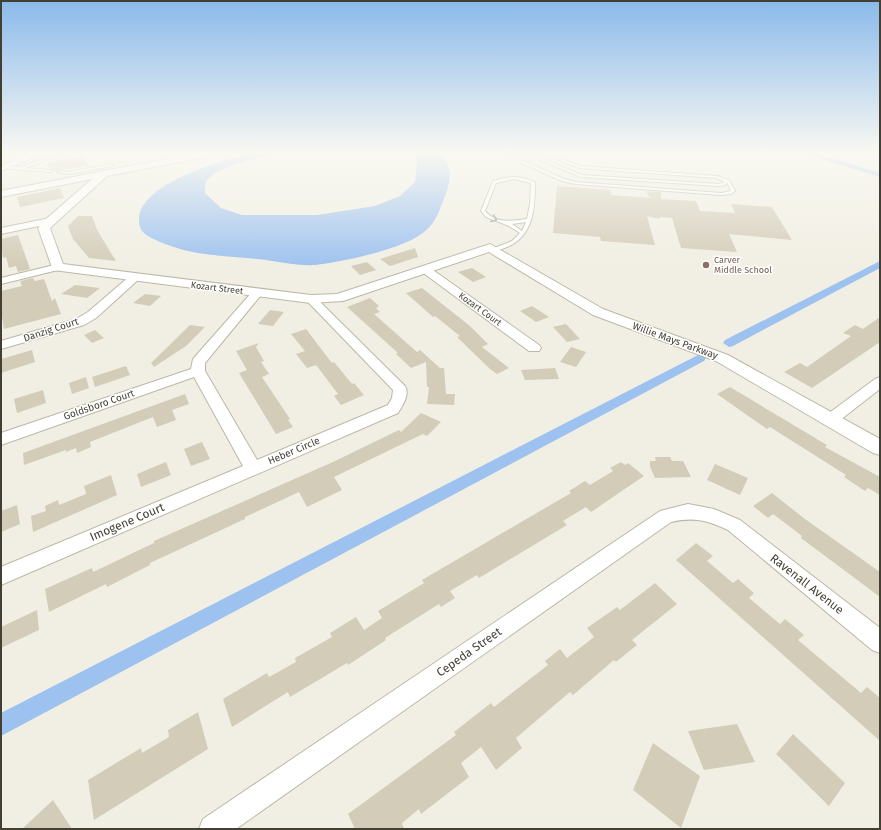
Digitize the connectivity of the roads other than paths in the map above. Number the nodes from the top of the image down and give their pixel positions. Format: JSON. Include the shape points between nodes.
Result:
{"nodes":[{"id":1,"x":20,"y":190,"type":"edge"},
{"id":2,"x":85,"y":190,"type":"edge"},
{"id":3,"x":490,"y":190,"type":"edge"},
{"id":4,"x":533,"y":190,"type":"edge"},
{"id":5,"x":665,"y":190,"type":"edge"},
{"id":6,"x":732,"y":190,"type":"edge"},
{"id":7,"x":2,"y":194,"type":"edge"},
{"id":8,"x":528,"y":220,"type":"junction"},
{"id":9,"x":50,"y":221,"type":"junction"},
{"id":10,"x":507,"y":223,"type":"junction"},
{"id":11,"x":1,"y":232,"type":"edge"},
{"id":12,"x":523,"y":233,"type":"junction"},
{"id":13,"x":492,"y":249,"type":"junction"},
{"id":14,"x":58,"y":267,"type":"junction"},
{"id":15,"x":426,"y":270,"type":"junction"},
{"id":16,"x":135,"y":278,"type":"junction"},
{"id":17,"x":1,"y":281,"type":"edge"},
{"id":18,"x":257,"y":293,"type":"junction"},
{"id":19,"x":311,"y":299,"type":"junction"},
{"id":20,"x":1,"y":345,"type":"edge"},
{"id":21,"x":534,"y":348,"type":"dead end"},
{"id":22,"x":198,"y":371,"type":"junction"},
{"id":23,"x":880,"y":382,"type":"edge"},
{"id":24,"x":830,"y":420,"type":"junction"},
{"id":25,"x":1,"y":439,"type":"edge"},
{"id":26,"x":880,"y":448,"type":"edge"},
{"id":27,"x":253,"y":468,"type":"junction"},
{"id":28,"x":734,"y":526,"type":"joint"},
{"id":29,"x":1,"y":576,"type":"edge"},
{"id":30,"x":880,"y":642,"type":"edge"},
{"id":31,"x":213,"y":829,"type":"edge"}],
"edges":[{"from":1,"to":7,"type":"street"},
{"from":2,"to":9,"type":"street"},
{"from":3,"to":10,"type":"lane","one_way":true,"via":[[483,211],[490,218]]},
{"from":8,"to":4,"type":"lane","one_way":true},
{"from":5,"to":6,"type":"lane","via":[[721,194],[732,193]]},
{"from":8,"to":10,"type":"lane"},
{"from":8,"to":12,"type":"lane"},
{"from":9,"to":11,"type":"street"},
{"from":9,"to":14,"type":"street","via":[[44,228]]},
{"from":10,"to":12,"type":"lane"},
{"from":12,"to":13,"type":"lane","via":[[513,242]]},
{"from":13,"to":15,"type":"street","name":"Kozart Street"},
{"from":13,"to":24,"type":"street","name":"Willie Mays Parkway","via":[[598,312],[710,352]]},
{"from":14,"to":16,"type":"street","name":"Kozart Street"},
{"from":14,"to":17,"type":"street"},
{"from":15,"to":19,"type":"street","name":"Kozart Street","via":[[338,298]]},
{"from":15,"to":21,"type":"street","name":"Kozart Court"},
{"from":16,"to":18,"type":"street","name":"Kozart Street"},
{"from":16,"to":20,"type":"street","name":"Danzig Court","via":[[92,315],[80,322]]},
{"from":18,"to":19,"type":"street","name":"Kozart Street"},
{"from":18,"to":22,"type":"street","via":[[198,362]]},
{"from":19,"to":27,"type":"street","name":"Heber Circle","via":[[400,389],[399,398],[393,409]]},
{"from":22,"to":25,"type":"street","name":"Goldsboro Court"},
{"from":22,"to":27,"type":"street"},
{"from":23,"to":24,"type":"street"},
{"from":24,"to":26,"type":"street","name":"Willie Mays Parkway"},
{"from":27,"to":29,"type":"street","name":"Imogene Court"},
{"from":28,"to":30,"type":"street","name":"Ravenall Avenue"},
{"from":28,"to":31,"type":"street","name":"Cepeda Street","via":[[714,516],[688,511],[666,516]]}]}
